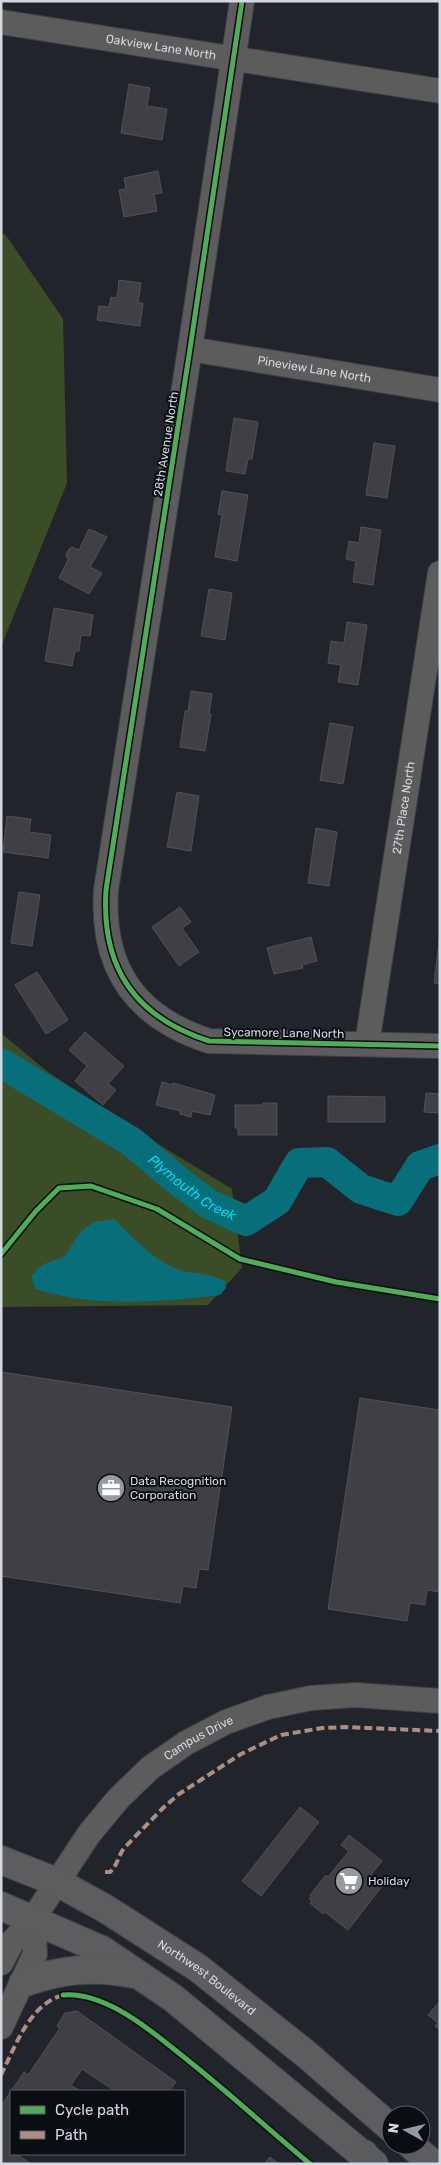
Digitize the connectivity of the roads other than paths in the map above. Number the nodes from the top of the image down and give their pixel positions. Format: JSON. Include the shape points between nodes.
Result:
{"nodes":[{"id":1,"x":242,"y":1,"type":"edge"},
{"id":2,"x":1,"y":22,"type":"edge"},
{"id":3,"x":233,"y":57,"type":"junction"},
{"id":4,"x":440,"y":91,"type":"edge"},
{"id":5,"x":190,"y":349,"type":"junction"},
{"id":6,"x":440,"y":390,"type":"edge"},
{"id":7,"x":440,"y":573,"type":"edge"},
{"id":8,"x":106,"y":890,"type":"joint"},
{"id":9,"x":367,"y":1044,"type":"junction"},
{"id":10,"x":440,"y":1046,"type":"edge"},
{"id":11,"x":440,"y":1701,"type":"edge"},
{"id":12,"x":1,"y":1860,"type":"edge"},
{"id":13,"x":57,"y":1882,"type":"junction"},
{"id":14,"x":1,"y":1906,"type":"edge"},
{"id":15,"x":33,"y":1919,"type":"junction"},
{"id":16,"x":1,"y":1963,"type":"edge"},
{"id":17,"x":140,"y":1975,"type":"junction"},
{"id":18,"x":22,"y":1983,"type":"junction"},
{"id":19,"x":1,"y":2027,"type":"edge"},
{"id":20,"x":381,"y":2119,"type":"edge"},
{"id":21,"x":423,"y":2155,"type":"edge"},
{"id":22,"x":370,"y":2161,"type":"edge"},
{"id":23,"x":434,"y":2164,"type":"edge"}],
"edges":[{"from":1,"to":3,"type":"street","name":"28th Avenue North"},
{"from":2,"to":3,"type":"street","name":"Oakview Lane North"},
{"from":3,"to":4,"type":"street","name":"Oakview Lane North"},
{"from":3,"to":5,"type":"street","name":"28th Avenue North"},
{"from":5,"to":6,"type":"street","name":"Pineview Lane North"},
{"from":5,"to":8,"type":"street","name":"28th Avenue North"},
{"from":7,"to":9,"type":"street","name":"27th Place North"},
{"from":8,"to":9,"type":"street","name":"Sycamore Lane North","via":[[104,915],[116,963],[128,986],[164,1021],[185,1033],[210,1041]]},
{"from":9,"to":10,"type":"street","name":"Sycamore Lane North"},
{"from":11,"to":13,"type":"street","name":"Campus Drive","via":[[356,1695],[311,1698],[268,1706],[226,1722],[186,1743],[150,1768],[89,1834]]},
{"from":12,"to":13,"type":"main road","name":"Northwest Boulevard"},
{"from":13,"to":15,"type":"street","name":"Campus Drive"},
{"from":13,"to":20,"type":"main road","name":"Northwest Boulevard","via":[[198,1968],[306,2054]]},
{"from":14,"to":15,"type":"main road"},
{"from":15,"to":16,"type":"street","name":"Campus Drive","via":[[12,1942]]},
{"from":15,"to":17,"type":"main road","via":[[102,1950]]},
{"from":15,"to":18,"type":"street","via":[[35,1954]]},
{"from":17,"to":18,"type":"main road","via":[[110,1969],[80,1969],[50,1973]]},
{"from":17,"to":22,"type":"main road","via":[[216,2032]]},
{"from":18,"to":19,"type":"street"},
{"from":21,"to":23,"type":"main road"}]}
